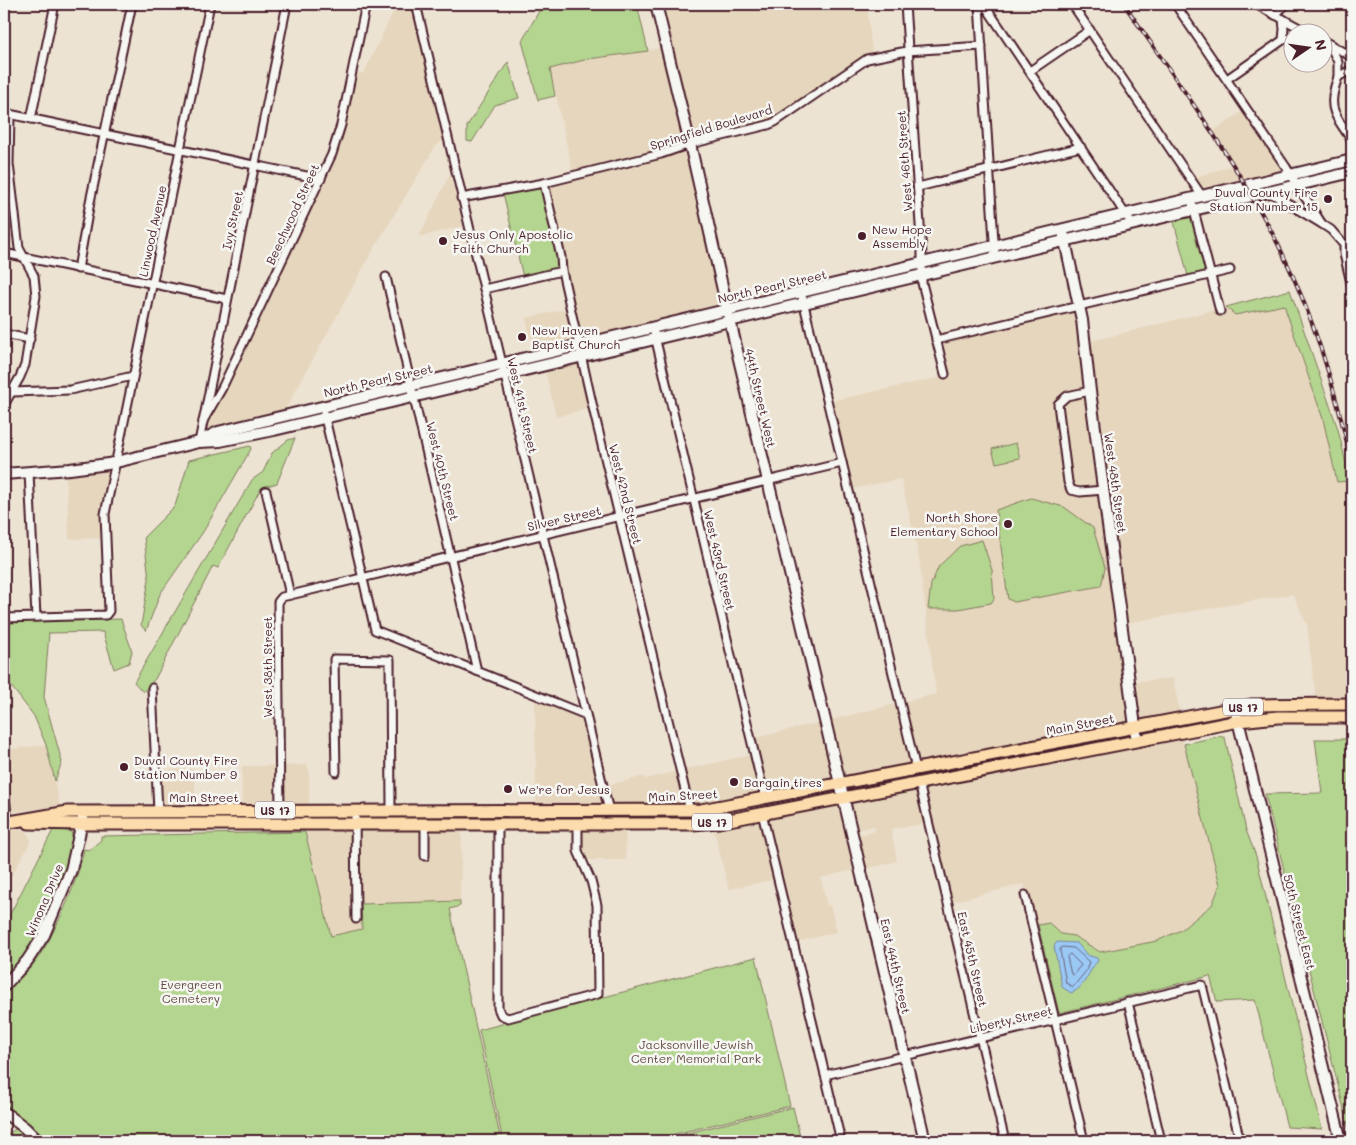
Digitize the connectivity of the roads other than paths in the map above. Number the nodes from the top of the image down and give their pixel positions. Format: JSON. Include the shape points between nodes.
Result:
{"nodes":[{"id":1,"x":55,"y":4,"type":"edge"},
{"id":2,"x":132,"y":4,"type":"edge"},
{"id":3,"x":210,"y":4,"type":"edge"},
{"id":4,"x":287,"y":4,"type":"edge"},
{"id":5,"x":366,"y":4,"type":"edge"},
{"id":6,"x":416,"y":4,"type":"edge"},
{"id":7,"x":656,"y":4,"type":"edge"},
{"id":8,"x":905,"y":4,"type":"edge"},
{"id":9,"x":979,"y":4,"type":"edge"},
{"id":10,"x":984,"y":4,"type":"edge"},
{"id":11,"x":1072,"y":4,"type":"edge"},
{"id":12,"x":1175,"y":4,"type":"edge"},
{"id":13,"x":1255,"y":4,"type":"edge"},
{"id":14,"x":1286,"y":4,"type":"edge"},
{"id":15,"x":1275,"y":15,"type":"junction"},
{"id":16,"x":1283,"y":19,"type":"junction"},
{"id":17,"x":1289,"y":22,"type":"edge"},
{"id":18,"x":1090,"y":30,"type":"junction"},
{"id":19,"x":1283,"y":40,"type":"joint"},
{"id":20,"x":982,"y":46,"type":"junction"},
{"id":21,"x":1334,"y":47,"type":"edge"},
{"id":22,"x":907,"y":51,"type":"junction"},
{"id":23,"x":1334,"y":55,"type":"edge"},
{"id":24,"x":1352,"y":57,"type":"edge"},
{"id":25,"x":1352,"y":69,"type":"edge"},
{"id":26,"x":1030,"y":71,"type":"junction"},
{"id":27,"x":1338,"y":77,"type":"junction"},
{"id":28,"x":1227,"y":79,"type":"junction"},
{"id":29,"x":7,"y":114,"type":"edge"},
{"id":30,"x":31,"y":119,"type":"junction"},
{"id":31,"x":105,"y":135,"type":"junction"},
{"id":32,"x":1352,"y":141,"type":"edge"},
{"id":33,"x":690,"y":144,"type":"junction"},
{"id":34,"x":1081,"y":147,"type":"junction"},
{"id":35,"x":180,"y":151,"type":"junction"},
{"id":36,"x":1352,"y":160,"type":"edge"},
{"id":37,"x":255,"y":166,"type":"junction"},
{"id":38,"x":990,"y":170,"type":"junction"},
{"id":39,"x":1352,"y":172,"type":"edge"},
{"id":40,"x":1291,"y":175,"type":"junction"},
{"id":41,"x":321,"y":179,"type":"junction"},
{"id":42,"x":544,"y":183,"type":"junction"},
{"id":43,"x":1297,"y":185,"type":"junction"},
{"id":44,"x":918,"y":187,"type":"junction"},
{"id":45,"x":1269,"y":192,"type":"junction"},
{"id":46,"x":1202,"y":196,"type":"junction"},
{"id":47,"x":462,"y":198,"type":"junction"},
{"id":48,"x":1191,"y":199,"type":"junction"},
{"id":49,"x":1194,"y":210,"type":"junction"},
{"id":50,"x":1127,"y":214,"type":"junction"},
{"id":51,"x":1132,"y":224,"type":"junction"},
{"id":52,"x":1322,"y":224,"type":"junction"},
{"id":53,"x":1064,"y":235,"type":"junction"},
{"id":54,"x":1352,"y":243,"type":"edge"},
{"id":55,"x":1344,"y":245,"type":"junction"},
{"id":56,"x":995,"y":246,"type":"junction"},
{"id":57,"x":4,"y":253,"type":"edge"},
{"id":58,"x":22,"y":256,"type":"junction"},
{"id":59,"x":995,"y":257,"type":"junction"},
{"id":60,"x":922,"y":263,"type":"junction"},
{"id":61,"x":78,"y":269,"type":"junction"},
{"id":62,"x":562,"y":270,"type":"junction"},
{"id":63,"x":1230,"y":270,"type":"dead end"},
{"id":64,"x":1211,"y":274,"type":"junction"},
{"id":65,"x":922,"y":275,"type":"junction"},
{"id":66,"x":386,"y":277,"type":"dead end"},
{"id":67,"x":153,"y":284,"type":"junction"},
{"id":68,"x":1352,"y":287,"type":"edge"},
{"id":69,"x":484,"y":289,"type":"junction"},
{"id":70,"x":801,"y":292,"type":"junction"},
{"id":71,"x":227,"y":299,"type":"junction"},
{"id":72,"x":804,"y":303,"type":"junction"},
{"id":73,"x":1080,"y":305,"type":"junction"},
{"id":74,"x":727,"y":310,"type":"junction"},
{"id":75,"x":1220,"y":311,"type":"dead end"},
{"id":76,"x":730,"y":321,"type":"junction"},
{"id":77,"x":653,"y":328,"type":"junction"},
{"id":78,"x":4,"y":334,"type":"edge"},
{"id":79,"x":30,"y":339,"type":"junction"},
{"id":80,"x":655,"y":339,"type":"junction"},
{"id":81,"x":936,"y":340,"type":"junction"},
{"id":82,"x":579,"y":345,"type":"junction"},
{"id":83,"x":582,"y":356,"type":"junction"},
{"id":84,"x":502,"y":364,"type":"junction"},
{"id":85,"x":945,"y":374,"type":"dead end"},
{"id":86,"x":504,"y":375,"type":"junction"},
{"id":87,"x":133,"y":376,"type":"junction"},
{"id":88,"x":411,"y":386,"type":"junction"},
{"id":89,"x":1090,"y":391,"type":"junction"},
{"id":90,"x":12,"y":392,"type":"junction"},
{"id":91,"x":413,"y":396,"type":"junction"},
{"id":92,"x":4,"y":405,"type":"edge"},
{"id":93,"x":322,"y":407,"type":"junction"},
{"id":94,"x":325,"y":418,"type":"junction"},
{"id":95,"x":203,"y":421,"type":"junction"},
{"id":96,"x":199,"y":442,"type":"junction"},
{"id":97,"x":115,"y":462,"type":"junction"},
{"id":98,"x":842,"y":463,"type":"junction"},
{"id":99,"x":29,"y":472,"type":"junction"},
{"id":100,"x":4,"y":474,"type":"edge"},
{"id":101,"x":768,"y":480,"type":"junction"},
{"id":102,"x":1104,"y":490,"type":"junction"},
{"id":103,"x":266,"y":491,"type":"dead end"},
{"id":104,"x":693,"y":498,"type":"junction"},
{"id":105,"x":619,"y":516,"type":"junction"},
{"id":106,"x":543,"y":534,"type":"junction"},
{"id":107,"x":452,"y":556,"type":"junction"},
{"id":108,"x":363,"y":578,"type":"junction"},
{"id":109,"x":290,"y":595,"type":"junction"},
{"id":110,"x":36,"y":617,"type":"junction"},
{"id":111,"x":4,"y":618,"type":"edge"},
{"id":112,"x":477,"y":671,"type":"junction"},
{"id":113,"x":152,"y":688,"type":"dead end"},
{"id":114,"x":1352,"y":704,"type":"edge"},
{"id":115,"x":1235,"y":708,"type":"junction"},
{"id":116,"x":586,"y":715,"type":"junction"},
{"id":117,"x":1352,"y":717,"type":"edge"},
{"id":118,"x":1239,"y":721,"type":"junction"},
{"id":119,"x":1135,"y":728,"type":"junction"},
{"id":120,"x":1137,"y":741,"type":"junction"},
{"id":121,"x":916,"y":770,"type":"junction"},
{"id":122,"x":336,"y":772,"type":"dead end"},
{"id":123,"x":919,"y":783,"type":"junction"},
{"id":124,"x":840,"y":784,"type":"junction"},
{"id":125,"x":4,"y":788,"type":"edge"},
{"id":126,"x":843,"y":797,"type":"junction"},
{"id":127,"x":765,"y":798,"type":"junction"},
{"id":128,"x":280,"y":810,"type":"junction"},
{"id":129,"x":355,"y":810,"type":"junction"},
{"id":130,"x":391,"y":810,"type":"junction"},
{"id":131,"x":690,"y":810,"type":"junction"},
{"id":132,"x":158,"y":811,"type":"junction"},
{"id":133,"x":609,"y":811,"type":"junction"},
{"id":134,"x":84,"y":812,"type":"junction"},
{"id":135,"x":762,"y":813,"type":"junction"},
{"id":136,"x":6,"y":823,"type":"edge"},
{"id":137,"x":354,"y":823,"type":"junction"},
{"id":138,"x":81,"y":824,"type":"junction"},
{"id":139,"x":280,"y":824,"type":"junction"},
{"id":140,"x":425,"y":824,"type":"junction"},
{"id":141,"x":498,"y":824,"type":"junction"},
{"id":142,"x":517,"y":824,"type":"junction"},
{"id":143,"x":578,"y":824,"type":"junction"},
{"id":144,"x":425,"y":856,"type":"dead end"},
{"id":145,"x":1025,"y":895,"type":"dead end"},
{"id":146,"x":356,"y":919,"type":"dead end"},
{"id":147,"x":4,"y":986,"type":"edge"},
{"id":148,"x":1128,"y":1002,"type":"junction"},
{"id":149,"x":1054,"y":1020,"type":"junction"},
{"id":150,"x":979,"y":1037,"type":"junction"},
{"id":151,"x":904,"y":1056,"type":"junction"},
{"id":152,"x":825,"y":1075,"type":"junction"},
{"id":153,"x":5,"y":1116,"type":"edge"},
{"id":154,"x":38,"y":1141,"type":"edge"},
{"id":155,"x":841,"y":1141,"type":"edge"},
{"id":156,"x":925,"y":1141,"type":"edge"},
{"id":157,"x":1005,"y":1141,"type":"edge"},
{"id":158,"x":1084,"y":1141,"type":"edge"},
{"id":159,"x":1161,"y":1141,"type":"edge"},
{"id":160,"x":1240,"y":1141,"type":"edge"},
{"id":161,"x":1341,"y":1141,"type":"edge"}],
"edges":[{"from":1,"to":30,"type":"street"},
{"from":2,"to":31,"type":"street"},
{"from":3,"to":35,"type":"street","name":"Linwood Avenue"},
{"from":4,"to":37,"type":"street","name":"Ivy Street"},
{"from":5,"to":41,"type":"street","name":"Beechwood Street","via":[[336,144]]},
{"from":6,"to":47,"type":"street","name":"West 41st Street"},
{"from":7,"to":33,"type":"street","name":"44th Street West"},
{"from":8,"to":22,"type":"street","name":"West 46th Street"},
{"from":9,"to":20,"type":"street"},
{"from":10,"to":26,"type":"street"},
{"from":11,"to":18,"type":"street"},
{"from":12,"to":28,"type":"street"},
{"from":13,"to":15,"type":"street"},
{"from":14,"to":15,"type":"street"},
{"from":15,"to":16,"type":"street"},
{"from":16,"to":17,"type":"street"},
{"from":16,"to":19,"type":"street"},
{"from":18,"to":26,"type":"street"},
{"from":18,"to":46,"type":"street"},
{"from":19,"to":28,"type":"street"},
{"from":20,"to":22,"type":"street","name":"Springfield Boulevard"},
{"from":20,"to":38,"type":"street"},
{"from":21,"to":24,"type":"street"},
{"from":22,"to":33,"type":"street","name":"Springfield Boulevard","via":[[867,59],[775,122]]},
{"from":22,"to":44,"type":"street","name":"West 46th Street"},
{"from":23,"to":27,"type":"street","via":[[1338,62]]},
{"from":25,"to":27,"type":"street"},
{"from":26,"to":34,"type":"street"},
{"from":27,"to":32,"type":"street","via":[[1332,94],[1332,107]]},
{"from":28,"to":40,"type":"street"},
{"from":29,"to":30,"type":"street"},
{"from":29,"to":58,"type":"street","via":[[9,164],[18,248]]},
{"from":30,"to":31,"type":"street"},
{"from":31,"to":35,"type":"street"},
{"from":31,"to":61,"type":"street"},
{"from":33,"to":42,"type":"street","name":"Springfield Boulevard"},
{"from":33,"to":74,"type":"street","name":"44th Street West"},
{"from":34,"to":38,"type":"street"},
{"from":34,"to":50,"type":"street"},
{"from":35,"to":37,"type":"street"},
{"from":35,"to":67,"type":"street","name":"Linwood Avenue"},
{"from":36,"to":40,"type":"street","name":"North Pearl Street"},
{"from":37,"to":41,"type":"street"},
{"from":37,"to":71,"type":"street","name":"Ivy Street"},
{"from":38,"to":44,"type":"street"},
{"from":38,"to":56,"type":"street"},
{"from":39,"to":43,"type":"street","name":"North Pearl Street"},
{"from":40,"to":43,"type":"street"},
{"from":40,"to":46,"type":"street","name":"North Pearl Street"},
{"from":41,"to":95,"type":"street","name":"Beechwood Street","via":[[222,388]]},
{"from":42,"to":47,"type":"street","name":"Springfield Boulevard"},
{"from":42,"to":62,"type":"street","name":"West 42nd Street","via":[[562,257]]},
{"from":43,"to":45,"type":"street","name":"North Pearl Street"},
{"from":43,"to":52,"type":"street"},
{"from":44,"to":60,"type":"street","name":"West 46th Street"},
{"from":45,"to":49,"type":"street","name":"North Pearl Street"},
{"from":45,"to":52,"type":"street"},
{"from":46,"to":48,"type":"street","name":"North Pearl Street"},
{"from":47,"to":69,"type":"street","name":"West 41st Street"},
{"from":48,"to":49,"type":"street"},
{"from":48,"to":50,"type":"street","name":"North Pearl Street"},
{"from":49,"to":51,"type":"street","name":"North Pearl Street"},
{"from":49,"to":64,"type":"street"},
{"from":50,"to":51,"type":"street"},
{"from":50,"to":53,"type":"street","name":"North Pearl Street"},
{"from":51,"to":53,"type":"street","name":"North Pearl Street"},
{"from":52,"to":55,"type":"street"},
{"from":53,"to":56,"type":"street","name":"North Pearl Street"},
{"from":53,"to":59,"type":"street","name":"North Pearl Street"},
{"from":53,"to":73,"type":"street","name":"West 48th Street"},
{"from":54,"to":55,"type":"street"},
{"from":55,"to":68,"type":"street"},
{"from":56,"to":59,"type":"street"},
{"from":56,"to":60,"type":"street","name":"North Pearl Street"},
{"from":57,"to":58,"type":"street"},
{"from":58,"to":61,"type":"street"},
{"from":58,"to":79,"type":"street","via":[[36,285]]},
{"from":59,"to":65,"type":"street","name":"North Pearl Street"},
{"from":60,"to":65,"type":"street","name":"West 46th Street"},
{"from":60,"to":70,"type":"street","name":"North Pearl Street"},
{"from":61,"to":67,"type":"street"},
{"from":62,"to":69,"type":"street"},
{"from":62,"to":82,"type":"street","name":"West 42nd Street"},
{"from":63,"to":64,"type":"street"},
{"from":64,"to":73,"type":"street"},
{"from":64,"to":75,"type":"street"},
{"from":65,"to":72,"type":"street","name":"North Pearl Street"},
{"from":65,"to":81,"type":"street","name":"West 46th Street"},
{"from":66,"to":88,"type":"street","name":"West 40th Street"},
{"from":67,"to":71,"type":"street"},
{"from":67,"to":87,"type":"street","name":"Linwood Avenue"},
{"from":69,"to":84,"type":"street","name":"West 41st Street"},
{"from":70,"to":72,"type":"street"},
{"from":70,"to":74,"type":"street","name":"North Pearl Street"},
{"from":71,"to":95,"type":"street","name":"Ivy Street"},
{"from":72,"to":76,"type":"street","name":"North Pearl Street"},
{"from":72,"to":98,"type":"street"},
{"from":73,"to":81,"type":"street"},
{"from":73,"to":89,"type":"street","name":"West 48th Street"},
{"from":74,"to":76,"type":"street","name":"44th Street West"},
{"from":74,"to":77,"type":"street","name":"North Pearl Street"},
{"from":76,"to":80,"type":"street","name":"North Pearl Street"},
{"from":76,"to":101,"type":"street","name":"44th Street West"},
{"from":77,"to":80,"type":"street","name":"West 43rd Street"},
{"from":77,"to":82,"type":"street","name":"North Pearl Street"},
{"from":78,"to":79,"type":"street"},
{"from":79,"to":90,"type":"street","via":[[25,365]]},
{"from":80,"to":83,"type":"street","name":"North Pearl Street"},
{"from":80,"to":104,"type":"street","name":"West 43rd Street"},
{"from":81,"to":85,"type":"street","name":"West 46th Street"},
{"from":82,"to":83,"type":"street","name":"West 42nd Street"},
{"from":82,"to":84,"type":"street","name":"North Pearl Street"},
{"from":83,"to":86,"type":"street","name":"North Pearl Street"},
{"from":83,"to":105,"type":"street","name":"West 42nd Street"},
{"from":84,"to":86,"type":"street","name":"West 41st Street"},
{"from":84,"to":88,"type":"street","name":"North Pearl Street"},
{"from":86,"to":91,"type":"street","name":"North Pearl Street"},
{"from":86,"to":106,"type":"street","name":"West 41st Street"},
{"from":87,"to":90,"type":"street","via":[[70,390]]},
{"from":87,"to":97,"type":"street","name":"Linwood Avenue"},
{"from":88,"to":91,"type":"street","name":"West 40th Street"},
{"from":88,"to":93,"type":"street","name":"North Pearl Street"},
{"from":89,"to":102,"type":"street","name":"West 48th Street"},
{"from":89,"to":102,"type":"street","via":[[1067,396],[1058,404],[1068,482],[1071,490],[1080,492]]},
{"from":90,"to":92,"type":"street"},
{"from":91,"to":94,"type":"street","name":"North Pearl Street"},
{"from":91,"to":107,"type":"street","name":"West 40th Street"},
{"from":93,"to":94,"type":"street"},
{"from":93,"to":96,"type":"street","name":"North Pearl Street","via":[[218,432]]},
{"from":94,"to":96,"type":"street","name":"North Pearl Street","via":[[220,441]]},
{"from":94,"to":108,"type":"street"},
{"from":95,"to":96,"type":"street","name":"Ivy Street"},
{"from":96,"to":97,"type":"street","name":"North Pearl Street"},
{"from":97,"to":99,"type":"street","name":"North Pearl Street"},
{"from":97,"to":110,"type":"street","name":"Linwood Avenue","via":[[104,520],[109,610],[106,615]]},
{"from":98,"to":101,"type":"street","name":"Silver Street"},
{"from":98,"to":121,"type":"street"},
{"from":99,"to":100,"type":"street","name":"North Pearl Street"},
{"from":99,"to":110,"type":"street"},
{"from":101,"to":104,"type":"street","name":"Silver Street"},
{"from":101,"to":124,"type":"street","name":"44th Street West"},
{"from":102,"to":119,"type":"street","name":"West 48th Street"},
{"from":103,"to":109,"type":"street"},
{"from":104,"to":105,"type":"street","name":"Silver Street"},
{"from":104,"to":127,"type":"street","name":"West 43rd Street"},
{"from":105,"to":106,"type":"street","name":"Silver Street"},
{"from":105,"to":131,"type":"street","name":"West 42nd Street"},
{"from":106,"to":107,"type":"street","name":"Silver Street"},
{"from":106,"to":116,"type":"street","name":"West 41st Street"},
{"from":107,"to":108,"type":"street","name":"Silver Street"},
{"from":107,"to":112,"type":"street","name":"West 40th Street"},
{"from":108,"to":109,"type":"street","name":"Silver Street"},
{"from":108,"to":112,"type":"street","via":[[375,630]]},
{"from":109,"to":128,"type":"street","name":"West 38th Street","via":[[278,602]]},
{"from":110,"to":111,"type":"street"},
{"from":112,"to":116,"type":"street"},
{"from":113,"to":132,"type":"street"},
{"from":114,"to":115,"type":"main road","name":"Main Street","number":"US 17","via":[[1273,704]]},
{"from":115,"to":118,"type":"street","name":"50th Street East"},
{"from":115,"to":119,"type":"main road","name":"Main Street","number":"US 17"},
{"from":116,"to":133,"type":"street","name":"West 41st Street"},
{"from":117,"to":118,"type":"main road","number":"US 17","via":[[1278,717]]},
{"from":118,"to":120,"type":"main road","number":"US 17"},
{"from":118,"to":161,"type":"street","name":"50th Street East"},
{"from":119,"to":120,"type":"street","name":"West 48th Street"},
{"from":119,"to":121,"type":"main road","name":"Main Street","number":"US 17"},
{"from":120,"to":123,"type":"main road","number":"US 17"},
{"from":121,"to":124,"type":"main road","name":"Main Street","number":"US 17"},
{"from":122,"to":130,"type":"street","via":[[334,659],[390,660]]},
{"from":123,"to":126,"type":"main road","number":"US 17"},
{"from":123,"to":150,"type":"street","name":"East 45th Street"},
{"from":124,"to":126,"type":"street","name":"44th Street West"},
{"from":124,"to":127,"type":"main road","name":"Main Street","number":"US 17"},
{"from":125,"to":136,"type":"street"},
{"from":126,"to":135,"type":"main road","number":"US 17"},
{"from":126,"to":151,"type":"street","name":"East 44th Street"},
{"from":127,"to":131,"type":"main road","name":"Main Street","number":"US 17"},
{"from":128,"to":129,"type":"main road","name":"Main Street","number":"US 17"},
{"from":128,"to":132,"type":"main road","name":"Main Street","number":"US 17"},
{"from":128,"to":139,"type":"street","name":"West 38th Street"},
{"from":129,"to":130,"type":"main road","name":"Main Street","number":"US 17"},
{"from":129,"to":137,"type":"street"},
{"from":130,"to":133,"type":"main road","name":"Main Street","number":"US 17"},
{"from":131,"to":133,"type":"main road","name":"Main Street","number":"US 17"},
{"from":132,"to":134,"type":"main road","name":"Main Street","number":"US 17"},
{"from":133,"to":142,"type":"main road","via":[[600,817],[553,818]]},
{"from":134,"to":136,"type":"main road","name":"Main Street","number":"US 17","via":[[43,815]]},
{"from":134,"to":138,"type":"street","name":"Winona Drive"},
{"from":135,"to":143,"type":"main road","number":"US 17","via":[[694,824]]},
{"from":135,"to":152,"type":"street"},
{"from":136,"to":138,"type":"main road","number":"US 17"},
{"from":137,"to":139,"type":"main road","number":"US 17"},
{"from":137,"to":140,"type":"main road","number":"US 17"},
{"from":137,"to":146,"type":"street"},
{"from":138,"to":139,"type":"main road","number":"US 17"},
{"from":138,"to":147,"type":"street","name":"Winona Drive","via":[[72,870],[44,935],[27,961]]},
{"from":140,"to":141,"type":"main road","number":"US 17"},
{"from":140,"to":144,"type":"street"},
{"from":141,"to":142,"type":"main road","number":"US 17"},
{"from":141,"to":143,"type":"street","via":[[498,1008],[501,1015],[508,1018],[598,994],[597,905],[578,851]]},
{"from":142,"to":143,"type":"main road","number":"US 17"},
{"from":145,"to":149,"type":"street"},
{"from":148,"to":149,"type":"street","name":"Liberty Street"},
{"from":148,"to":159,"type":"street"},
{"from":148,"to":160,"type":"street","name":"Liberty Street","via":[[1202,985]]},
{"from":149,"to":150,"type":"street","name":"Liberty Street"},
{"from":149,"to":158,"type":"street"},
{"from":150,"to":151,"type":"street","name":"Liberty Street"},
{"from":150,"to":157,"type":"street","name":"East 45th Street"},
{"from":151,"to":152,"type":"street","name":"Liberty Street"},
{"from":151,"to":156,"type":"street","name":"East 44th Street"},
{"from":152,"to":155,"type":"street"},
{"from":153,"to":154,"type":"street","via":[[25,1128]]}]}
